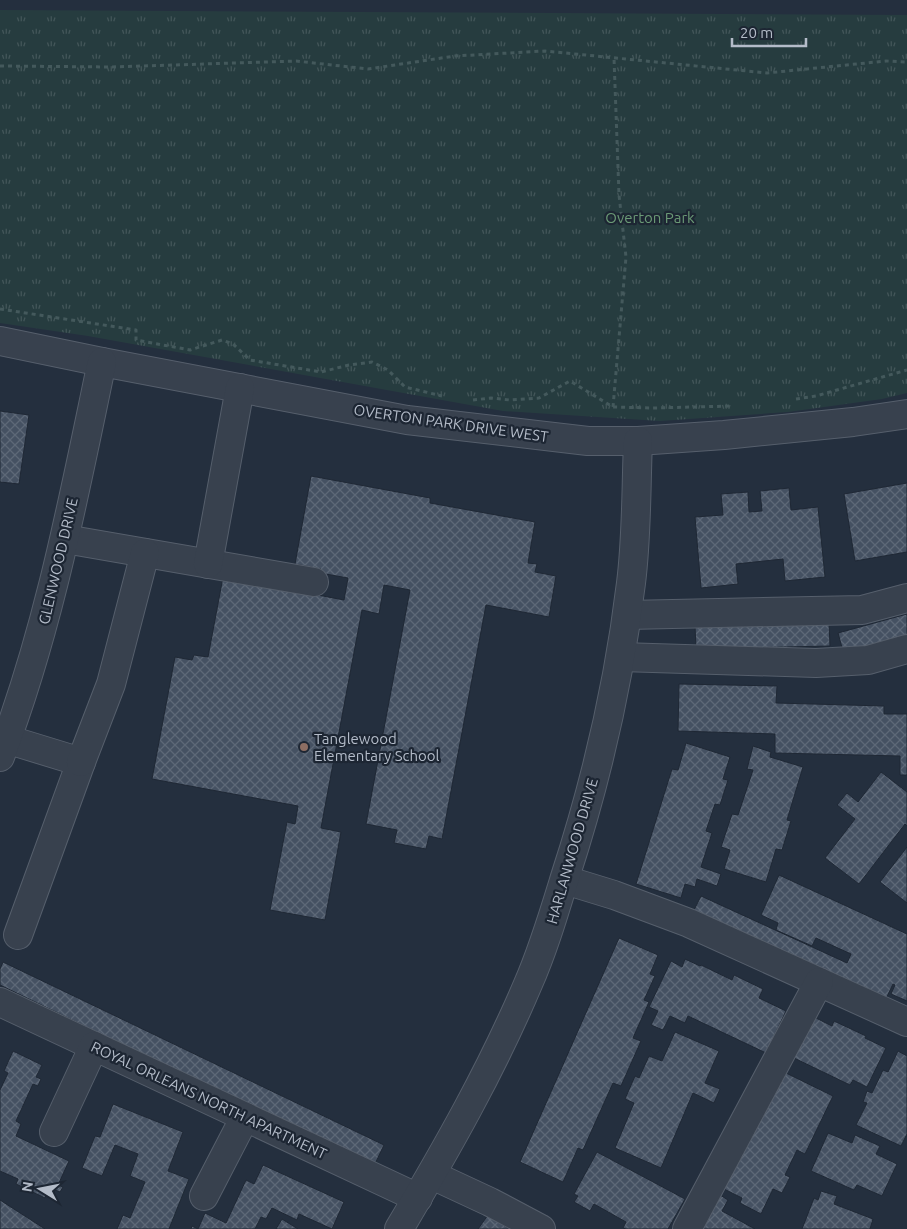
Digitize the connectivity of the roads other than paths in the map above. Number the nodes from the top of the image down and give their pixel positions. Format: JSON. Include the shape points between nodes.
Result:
{"nodes":[{"id":1,"x":0,"y":340,"type":"edge"},
{"id":2,"x":102,"y":362,"type":"junction"},
{"id":3,"x":240,"y":388,"type":"junction"},
{"id":4,"x":907,"y":414,"type":"edge"},
{"id":5,"x":638,"y":440,"type":"junction"},
{"id":6,"x":65,"y":538,"type":"junction"},
{"id":7,"x":145,"y":553,"type":"junction"},
{"id":8,"x":208,"y":564,"type":"junction"},
{"id":9,"x":314,"y":582,"type":"dead end"},
{"id":10,"x":907,"y":598,"type":"edge"},
{"id":11,"x":627,"y":615,"type":"junction"},
{"id":12,"x":907,"y":650,"type":"edge"},
{"id":13,"x":621,"y":658,"type":"junction"},
{"id":14,"x":2,"y":751,"type":"edge"},
{"id":15,"x":81,"y":762,"type":"junction"},
{"id":16,"x":565,"y":880,"type":"junction"},
{"id":17,"x":18,"y":935,"type":"dead end"},
{"id":18,"x":819,"y":982,"type":"junction"},
{"id":19,"x":0,"y":1002,"type":"edge"},
{"id":20,"x":907,"y":1022,"type":"edge"},
{"id":21,"x":94,"y":1046,"type":"junction"},
{"id":22,"x":245,"y":1117,"type":"junction"},
{"id":23,"x":54,"y":1132,"type":"dead end"},
{"id":24,"x":425,"y":1186,"type":"junction"},
{"id":25,"x":204,"y":1196,"type":"dead end"},
{"id":26,"x":399,"y":1229,"type":"edge"},
{"id":27,"x":541,"y":1229,"type":"edge"},
{"id":28,"x":686,"y":1229,"type":"edge"}],
"edges":[{"from":1,"to":2,"type":"street","name":"OVERTON PARK DRIVE WEST"},
{"from":2,"to":3,"type":"street","name":"OVERTON PARK DRIVE WEST"},
{"from":2,"to":6,"type":"street","name":"GLENWOOD DRIVE"},
{"from":3,"to":5,"type":"street","name":"OVERTON PARK DRIVE WEST","via":[[407,420],[588,442]]},
{"from":3,"to":8,"type":"street"},
{"from":4,"to":5,"type":"street","name":"OVERTON PARK DRIVE WEST","via":[[724,435]]},
{"from":5,"to":11,"type":"street","name":"HARLANWOOD DRIVE","via":[[635,530]]},
{"from":6,"to":7,"type":"street"},
{"from":6,"to":14,"type":"street","name":"GLENWOOD DRIVE","via":[[38,646]]},
{"from":7,"to":8,"type":"street"},
{"from":7,"to":15,"type":"street","via":[[111,684]]},
{"from":8,"to":9,"type":"street"},
{"from":10,"to":11,"type":"street","via":[[862,610]]},
{"from":11,"to":13,"type":"street","name":"HARLANWOOD DRIVE"},
{"from":12,"to":13,"type":"street","via":[[868,660],[816,663]]},
{"from":13,"to":16,"type":"street","name":"HARLANWOOD DRIVE"},
{"from":14,"to":15,"type":"street"},
{"from":15,"to":17,"type":"street"},
{"from":16,"to":18,"type":"street","via":[[689,923]]},
{"from":16,"to":24,"type":"street","name":"HARLANWOOD DRIVE","via":[[529,983],[468,1111]]},
{"from":18,"to":20,"type":"street"},
{"from":18,"to":28,"type":"street"},
{"from":19,"to":21,"type":"street","name":"ROYAL ORLEANS NORTH APARTMENT"},
{"from":21,"to":22,"type":"street","name":"ROYAL ORLEANS NORTH APARTMENT"},
{"from":21,"to":23,"type":"street"},
{"from":22,"to":24,"type":"street","name":"ROYAL ORLEANS NORTH APARTMENT"},
{"from":22,"to":25,"type":"street"},
{"from":24,"to":26,"type":"street","name":"HARLANWOOD DRIVE"},
{"from":24,"to":27,"type":"street","name":"ROYAL ORLEANS NORTH APARTMENT","via":[[490,1202]]}]}
